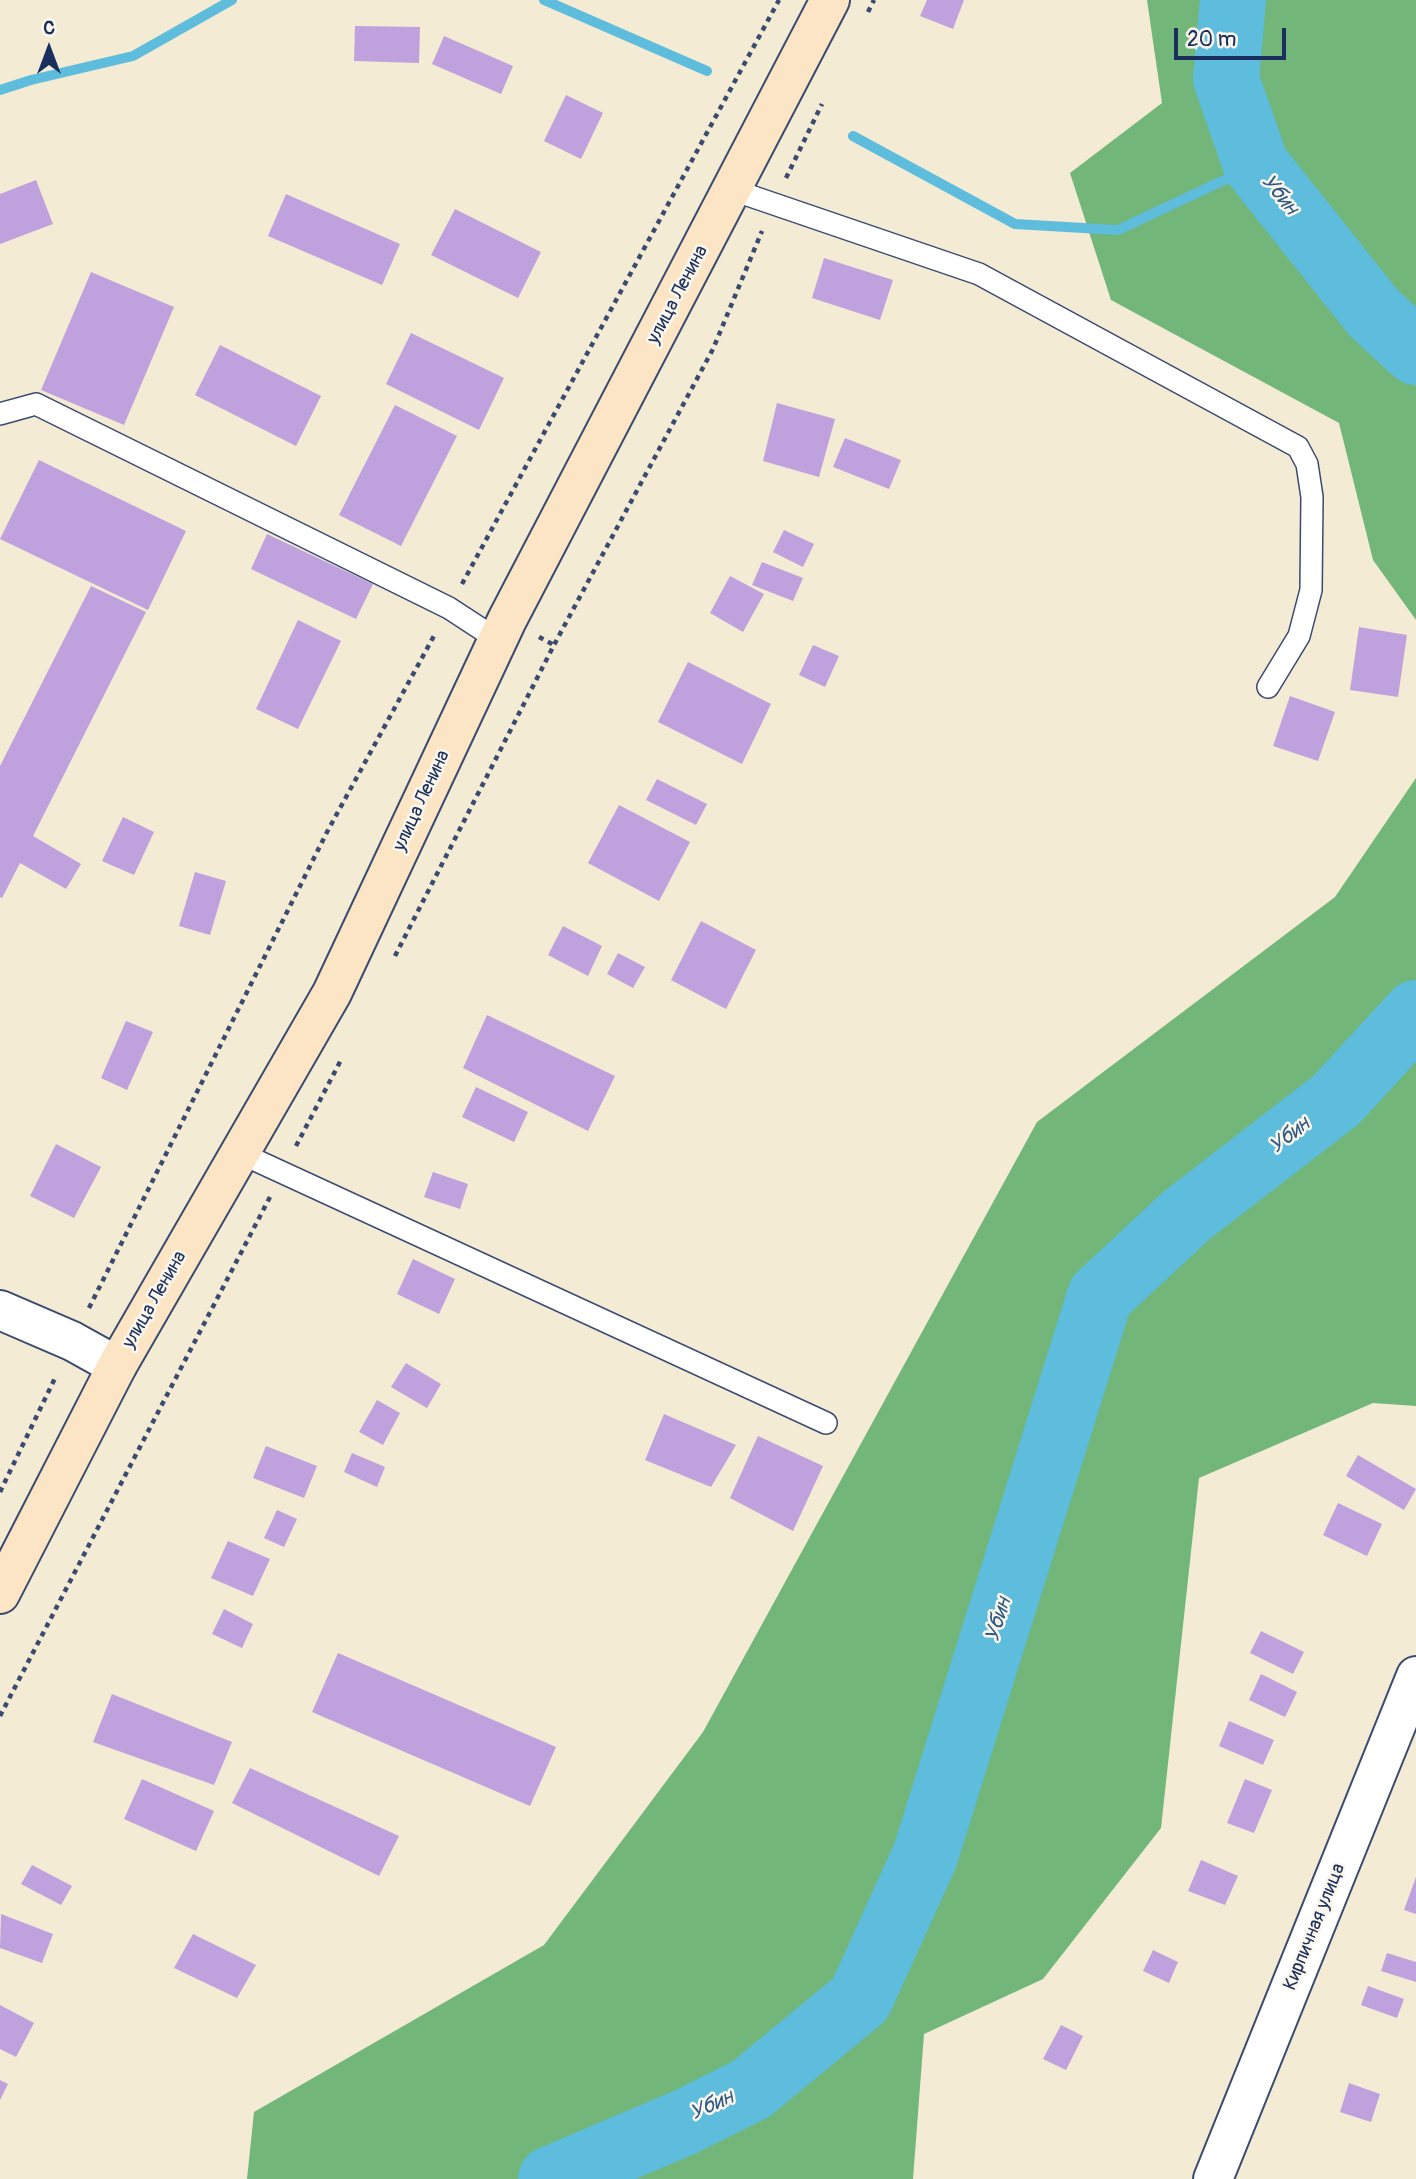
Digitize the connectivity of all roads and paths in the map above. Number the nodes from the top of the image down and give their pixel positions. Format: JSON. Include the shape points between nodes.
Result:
{"nodes":[{"id":1,"x":779,"y":0,"type":"edge"},
{"id":2,"x":830,"y":0,"type":"edge"},
{"id":3,"x":874,"y":0,"type":"edge"},
{"id":4,"x":862,"y":24,"type":"dead end"},
{"id":5,"x":826,"y":96,"type":"dead end"},
{"id":6,"x":733,"y":190,"type":"junction"},
{"id":7,"x":773,"y":205,"type":"junction"},
{"id":8,"x":0,"y":414,"type":"edge"},
{"id":9,"x":449,"y":608,"type":"junction"},
{"id":10,"x":503,"y":630,"type":"junction"},
{"id":11,"x":554,"y":645,"type":"junction"},
{"id":12,"x":1268,"y":687,"type":"dead end"},
{"id":13,"x":390,"y":966,"type":"dead end"},
{"id":14,"x":345,"y":1052,"type":"dead end"},
{"id":15,"x":294,"y":1150,"type":"dead end"},
{"id":16,"x":240,"y":1153,"type":"junction"},
{"id":17,"x":275,"y":1187,"type":"dead end"},
{"id":18,"x":0,"y":1310,"type":"edge"},
{"id":19,"x":72,"y":1341,"type":"junction"},
{"id":20,"x":117,"y":1366,"type":"junction"},
{"id":21,"x":826,"y":1423,"type":"dead end"},
{"id":22,"x":0,"y":1492,"type":"edge"},
{"id":23,"x":0,"y":1594,"type":"edge"},
{"id":24,"x":1416,"y":1676,"type":"edge"},
{"id":25,"x":0,"y":1716,"type":"edge"},
{"id":26,"x":1213,"y":2179,"type":"edge"}],
"edges":[{"from":1,"to":9,"type":"path"},
{"from":2,"to":6,"type":"street","name":"улица Ленина"},
{"from":3,"to":4,"type":"path"},
{"from":5,"to":7,"type":"path"},
{"from":6,"to":7,"type":"lane"},
{"from":6,"to":10,"type":"street","name":"улица Ленина"},
{"from":7,"to":11,"type":"path","via":[[713,349]]},
{"from":7,"to":12,"type":"lane","via":[[979,274],[1298,447],[1307,464],[1312,497],[1311,590],[1299,636]]},
{"from":8,"to":9,"type":"lane","via":[[36,404]]},
{"from":9,"to":10,"type":"lane"},
{"from":9,"to":19,"type":"path","via":[[327,832]]},
{"from":10,"to":11,"type":"path"},
{"from":10,"to":16,"type":"street","name":"улица Ленина","via":[[332,993]]},
{"from":11,"to":13,"type":"path"},
{"from":14,"to":15,"type":"path"},
{"from":16,"to":20,"type":"street","name":"улица Ленина"},
{"from":16,"to":21,"type":"lane"},
{"from":17,"to":25,"type":"path"},
{"from":18,"to":19,"type":"street"},
{"from":19,"to":20,"type":"street"},
{"from":19,"to":22,"type":"path"},
{"from":20,"to":23,"type":"street","name":"улица Ленина"},
{"from":24,"to":26,"type":"street","name":"Кирпичная улица"}]}
